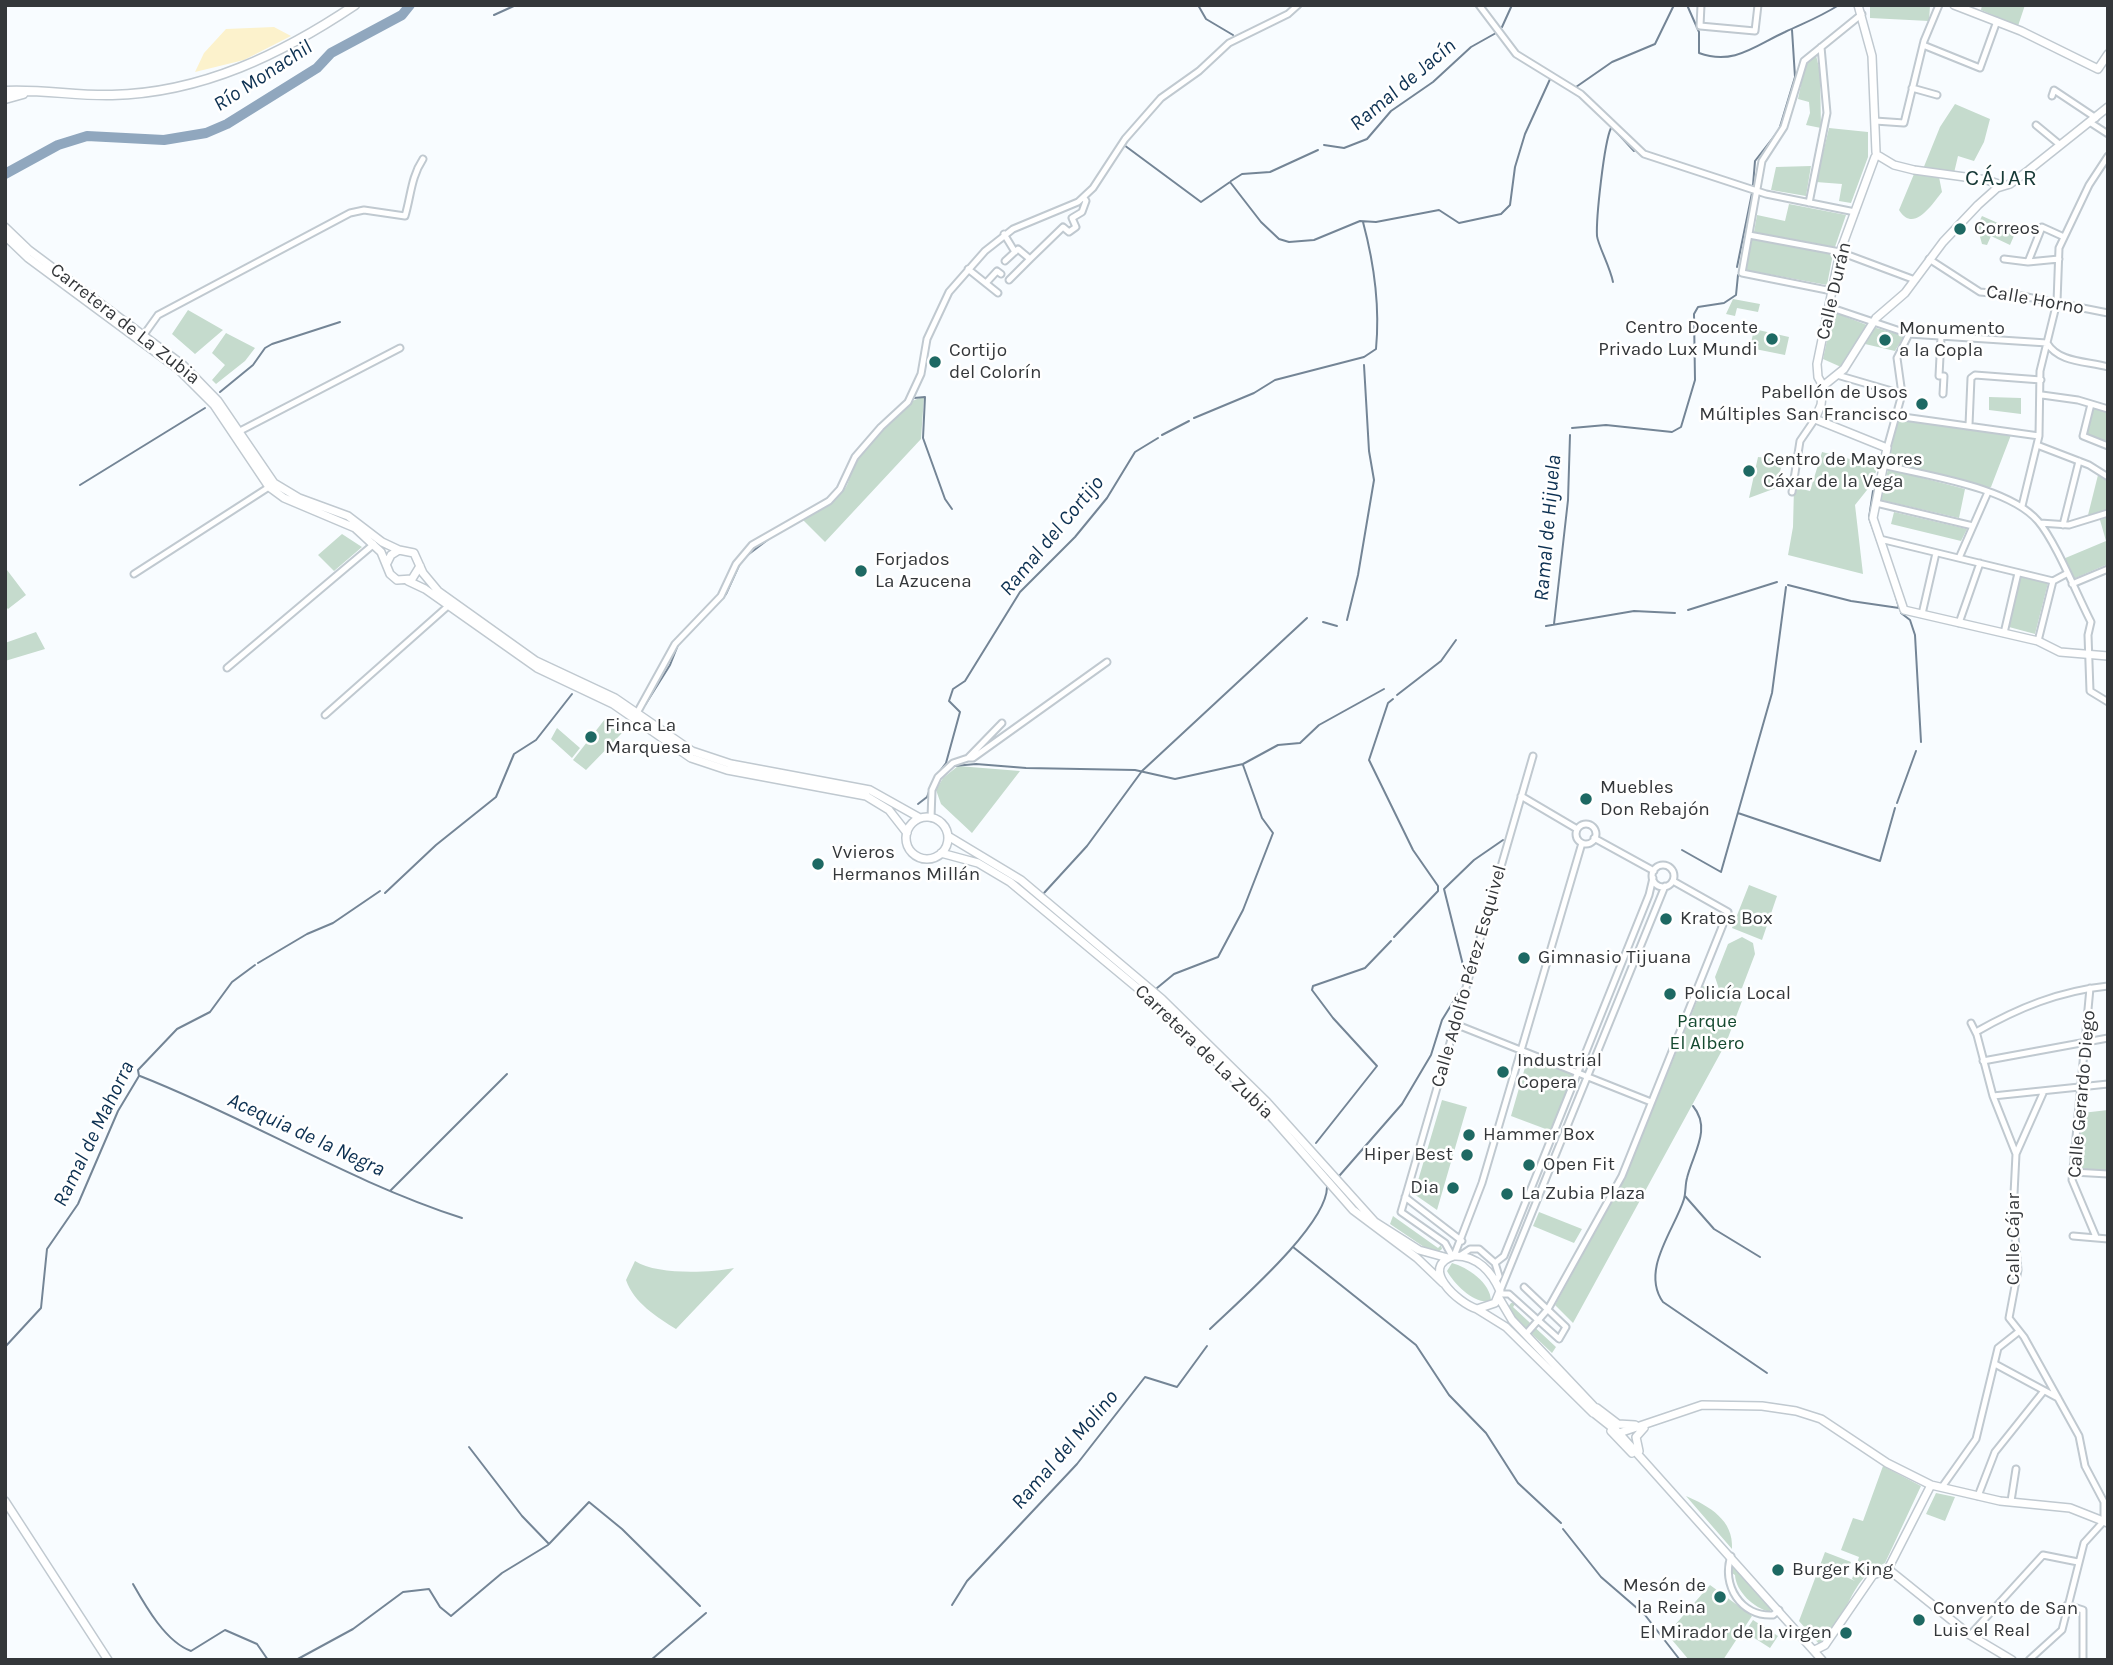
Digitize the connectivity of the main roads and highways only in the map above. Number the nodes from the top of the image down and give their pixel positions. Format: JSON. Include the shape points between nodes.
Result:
{"nodes":[{"id":1,"x":355,"y":5,"type":"edge"},
{"id":2,"x":5,"y":91,"type":"edge"},
{"id":3,"x":28,"y":92,"type":"junction"},
{"id":4,"x":5,"y":99,"type":"edge"}],
"edges":[{"from":1,"to":3,"type":"main road","via":[[256,62],[195,83],[115,95]]},
{"from":2,"to":3,"type":"main road"},
{"from":3,"to":4,"type":"main road"}]}
